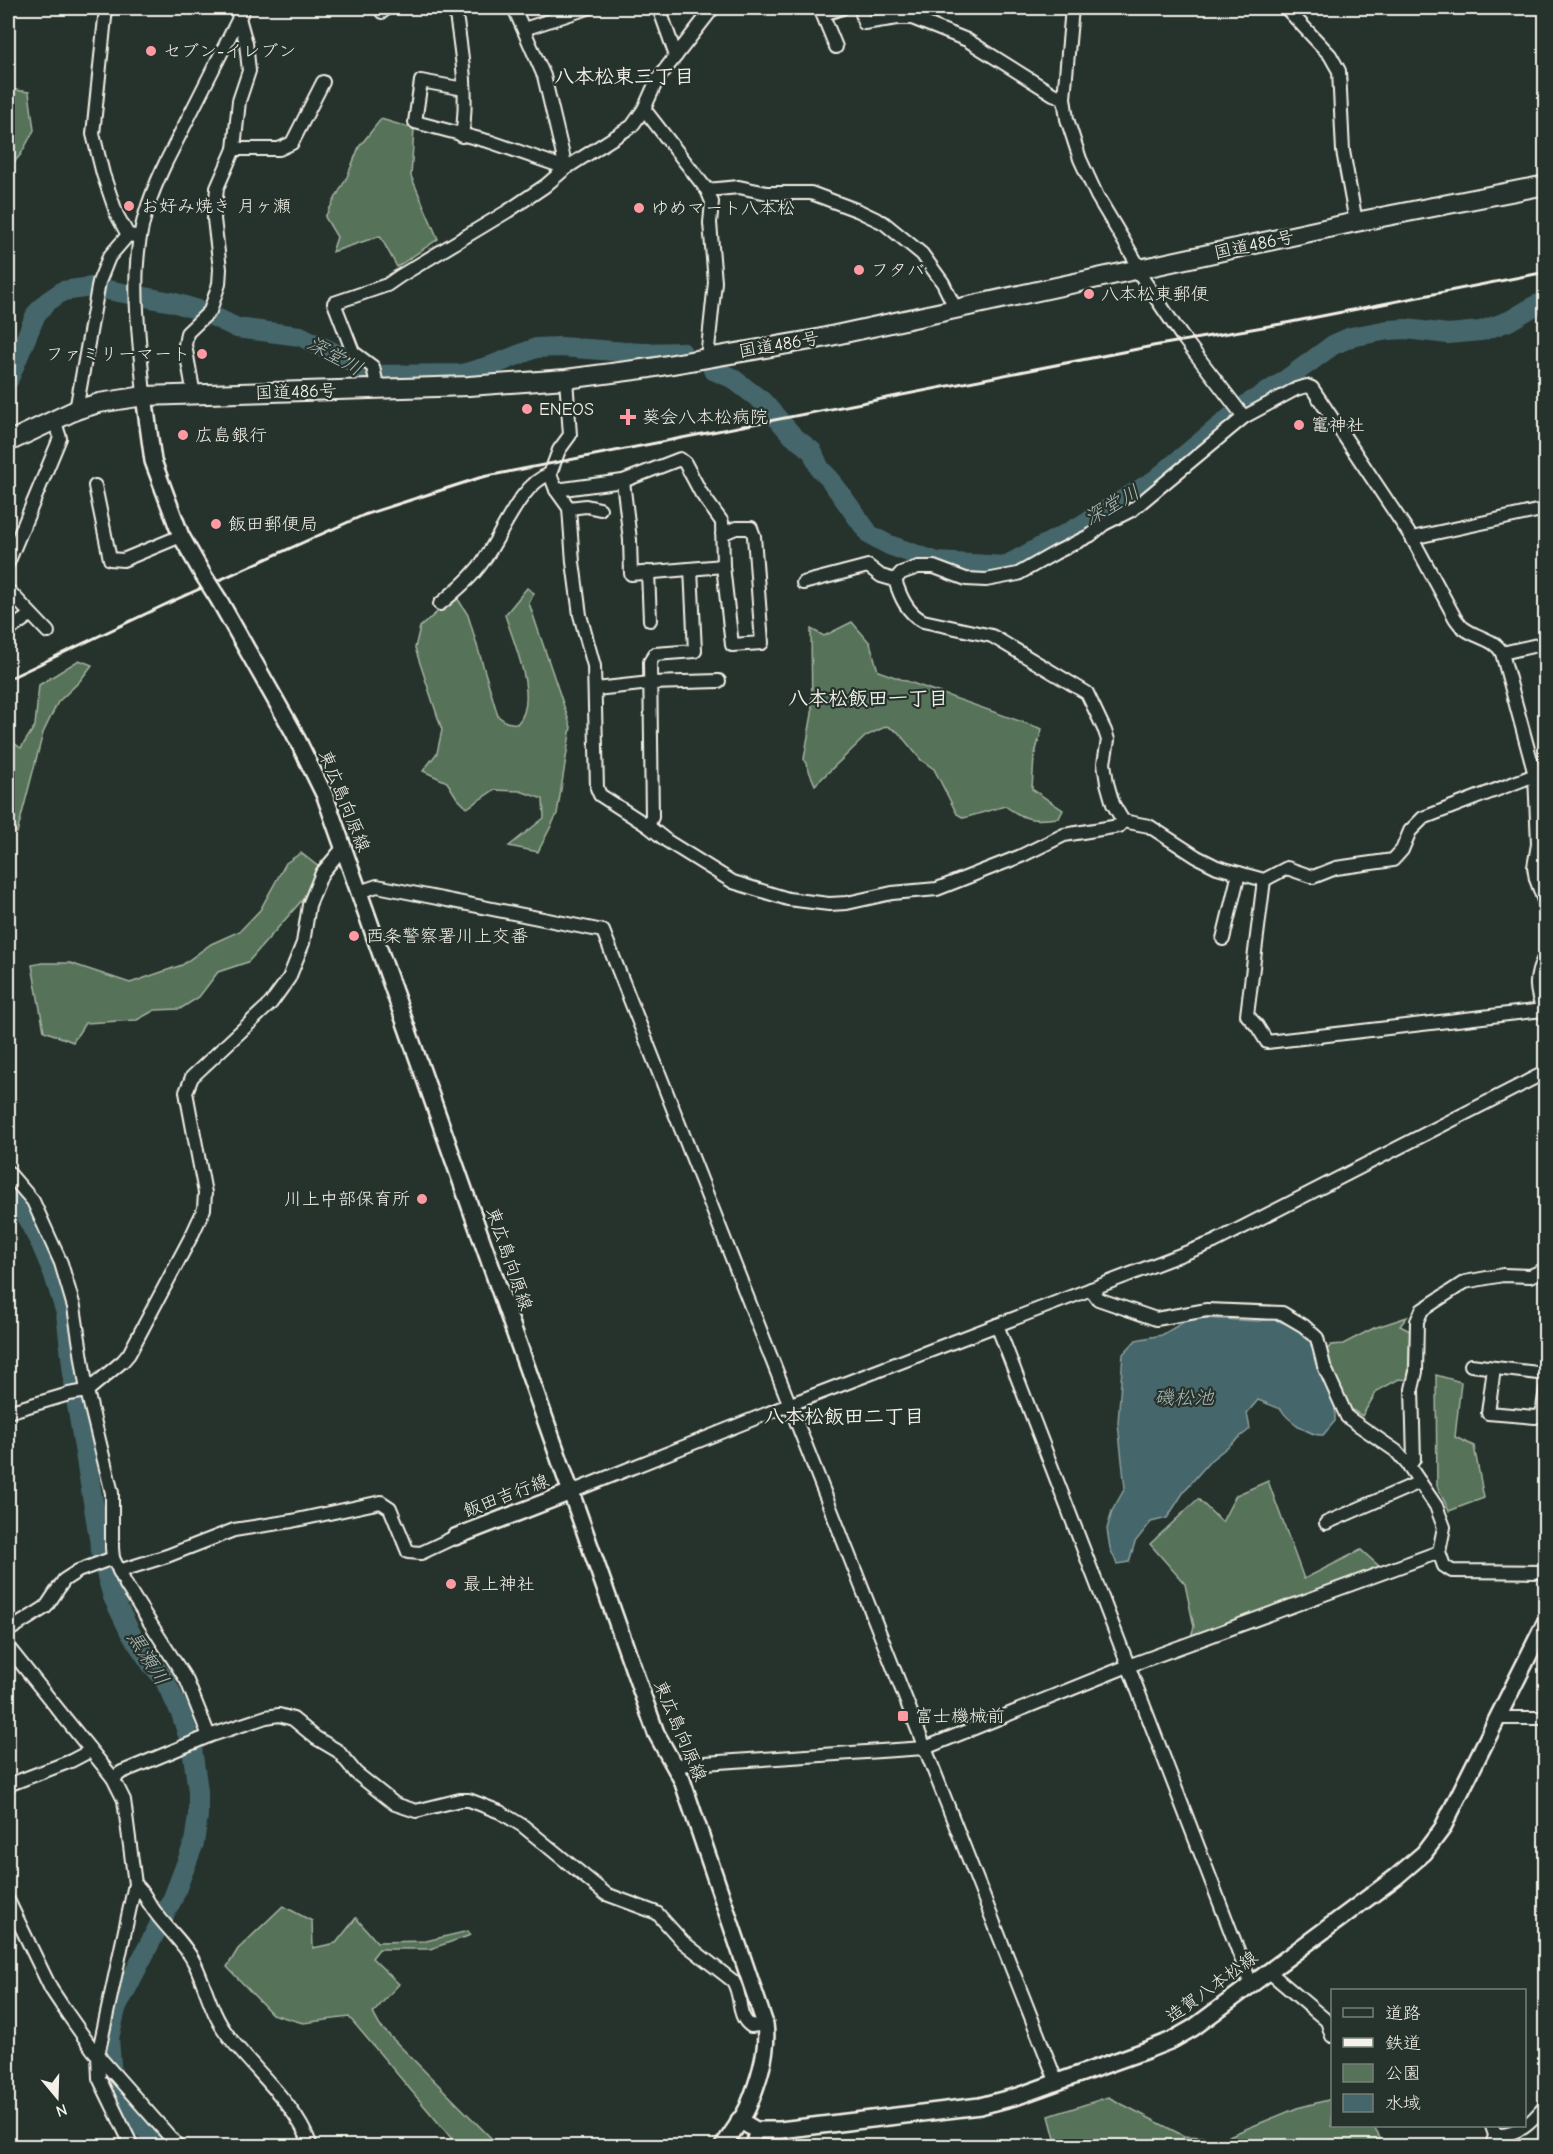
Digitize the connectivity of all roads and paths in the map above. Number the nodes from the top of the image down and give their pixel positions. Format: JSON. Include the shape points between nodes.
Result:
{"nodes":[{"id":1,"x":106,"y":8,"type":"edge"},
{"id":2,"x":456,"y":8,"type":"edge"},
{"id":3,"x":514,"y":8,"type":"edge"},
{"id":4,"x":588,"y":8,"type":"edge"},
{"id":5,"x":659,"y":8,"type":"edge"},
{"id":6,"x":713,"y":8,"type":"edge"},
{"id":7,"x":842,"y":8,"type":"edge"},
{"id":8,"x":861,"y":8,"type":"edge"},
{"id":9,"x":1072,"y":8,"type":"edge"},
{"id":10,"x":1286,"y":8,"type":"edge"},
{"id":11,"x":239,"y":10,"type":"edge"},
{"id":12,"x":822,"y":11,"type":"edge"},
{"id":13,"x":913,"y":13,"type":"edge"},
{"id":14,"x":524,"y":29,"type":"junction"},
{"id":15,"x":836,"y":47,"type":"dead end"},
{"id":16,"x":676,"y":56,"type":"junction"},
{"id":17,"x":323,"y":82,"type":"dead end"},
{"id":18,"x":464,"y":89,"type":"junction"},
{"id":19,"x":1064,"y":98,"type":"junction"},
{"id":20,"x":644,"y":109,"type":"junction"},
{"id":21,"x":462,"y":136,"type":"junction"},
{"id":22,"x":234,"y":149,"type":"junction"},
{"id":23,"x":566,"y":168,"type":"junction"},
{"id":24,"x":1545,"y":185,"type":"edge"},
{"id":25,"x":707,"y":190,"type":"junction"},
{"id":26,"x":1356,"y":222,"type":"junction"},
{"id":27,"x":128,"y":235,"type":"junction"},
{"id":28,"x":141,"y":237,"type":"junction"},
{"id":29,"x":1141,"y":270,"type":"junction"},
{"id":30,"x":956,"y":310,"type":"junction"},
{"id":31,"x":707,"y":358,"type":"junction"},
{"id":32,"x":566,"y":379,"type":"junction"},
{"id":33,"x":376,"y":381,"type":"junction"},
{"id":34,"x":194,"y":395,"type":"junction"},
{"id":35,"x":144,"y":396,"type":"junction"},
{"id":36,"x":76,"y":410,"type":"junction"},
{"id":37,"x":1241,"y":413,"type":"junction"},
{"id":38,"x":54,"y":419,"type":"junction"},
{"id":39,"x":8,"y":442,"type":"edge"},
{"id":40,"x":550,"y":474,"type":"junction"},
{"id":41,"x":623,"y":481,"type":"junction"},
{"id":42,"x":95,"y":486,"type":"dead end"},
{"id":43,"x":556,"y":490,"type":"junction"},
{"id":44,"x":569,"y":508,"type":"junction"},
{"id":45,"x":600,"y":509,"type":"dead end"},
{"id":46,"x":1545,"y":509,"type":"edge"},
{"id":47,"x":722,"y":534,"type":"junction"},
{"id":48,"x":181,"y":536,"type":"junction"},
{"id":49,"x":1412,"y":538,"type":"junction"},
{"id":50,"x":8,"y":563,"type":"edge"},
{"id":51,"x":723,"y":566,"type":"junction"},
{"id":52,"x":691,"y":569,"type":"junction"},
{"id":53,"x":648,"y":572,"type":"junction"},
{"id":54,"x":896,"y":580,"type":"junction"},
{"id":55,"x":802,"y":583,"type":"dead end"},
{"id":56,"x":8,"y":590,"type":"edge"},
{"id":57,"x":440,"y":604,"type":"dead end"},
{"id":58,"x":30,"y":615,"type":"junction"},
{"id":59,"x":651,"y":620,"type":"dead end"},
{"id":60,"x":8,"y":631,"type":"edge"},
{"id":61,"x":48,"y":632,"type":"dead end"},
{"id":62,"x":1545,"y":644,"type":"edge"},
{"id":63,"x":1502,"y":653,"type":"junction"},
{"id":64,"x":719,"y":681,"type":"dead end"},
{"id":65,"x":650,"y":683,"type":"junction"},
{"id":66,"x":596,"y":688,"type":"junction"},
{"id":67,"x":1535,"y":775,"type":"junction"},
{"id":68,"x":1123,"y":821,"type":"junction"},
{"id":69,"x":648,"y":826,"type":"junction"},
{"id":70,"x":343,"y":848,"type":"junction"},
{"id":71,"x":1239,"y":873,"type":"junction"},
{"id":72,"x":1264,"y":880,"type":"junction"},
{"id":73,"x":359,"y":892,"type":"junction"},
{"id":74,"x":1545,"y":906,"type":"edge"},
{"id":75,"x":1224,"y":939,"type":"dead end"},
{"id":76,"x":1545,"y":954,"type":"edge"},
{"id":77,"x":1544,"y":1013,"type":"edge"},
{"id":78,"x":1545,"y":1072,"type":"edge"},
{"id":79,"x":8,"y":1172,"type":"edge"},
{"id":80,"x":1545,"y":1269,"type":"edge"},
{"id":81,"x":1091,"y":1288,"type":"junction"},
{"id":82,"x":997,"y":1325,"type":"junction"},
{"id":83,"x":1471,"y":1365,"type":"dead end"},
{"id":84,"x":1494,"y":1368,"type":"junction"},
{"id":85,"x":1545,"y":1374,"type":"edge"},
{"id":86,"x":1545,"y":1389,"type":"edge"},
{"id":87,"x":87,"y":1391,"type":"junction"},
{"id":88,"x":791,"y":1404,"type":"junction"},
{"id":89,"x":8,"y":1412,"type":"edge"},
{"id":90,"x":1409,"y":1466,"type":"junction"},
{"id":91,"x":1420,"y":1482,"type":"junction"},
{"id":92,"x":571,"y":1492,"type":"junction"},
{"id":93,"x":1326,"y":1523,"type":"dead end"},
{"id":94,"x":455,"y":1537,"type":"joint"},
{"id":95,"x":1439,"y":1552,"type":"junction"},
{"id":96,"x":113,"y":1558,"type":"junction"},
{"id":97,"x":119,"y":1571,"type":"junction"},
{"id":98,"x":1545,"y":1572,"type":"edge"},
{"id":99,"x":1545,"y":1621,"type":"edge"},
{"id":100,"x":8,"y":1631,"type":"edge"},
{"id":101,"x":8,"y":1647,"type":"edge"},
{"id":102,"x":1128,"y":1666,"type":"junction"},
{"id":103,"x":1498,"y":1718,"type":"junction"},
{"id":104,"x":1545,"y":1718,"type":"edge"},
{"id":105,"x":207,"y":1737,"type":"junction"},
{"id":106,"x":925,"y":1748,"type":"junction"},
{"id":107,"x":90,"y":1751,"type":"junction"},
{"id":108,"x":675,"y":1765,"type":"junction"},
{"id":109,"x":113,"y":1778,"type":"junction"},
{"id":110,"x":8,"y":1785,"type":"edge"},
{"id":111,"x":135,"y":1884,"type":"junction"},
{"id":112,"x":8,"y":1900,"type":"edge"},
{"id":113,"x":1268,"y":1971,"type":"junction"},
{"id":114,"x":1251,"y":1984,"type":"junction"},
{"id":115,"x":765,"y":2025,"type":"junction"},
{"id":116,"x":1331,"y":2033,"type":"edge"},
{"id":117,"x":99,"y":2055,"type":"junction"},
{"id":118,"x":1057,"y":2083,"type":"junction"},
{"id":119,"x":1545,"y":2105,"type":"edge"},
{"id":120,"x":739,"y":2120,"type":"junction"},
{"id":121,"x":1526,"y":2125,"type":"edge"},
{"id":122,"x":1524,"y":2127,"type":"edge"},
{"id":123,"x":756,"y":2130,"type":"junction"},
{"id":124,"x":1493,"y":2136,"type":"edge"},
{"id":125,"x":132,"y":2146,"type":"edge"},
{"id":126,"x":178,"y":2146,"type":"edge"},
{"id":127,"x":311,"y":2146,"type":"edge"},
{"id":128,"x":723,"y":2146,"type":"edge"},
{"id":129,"x":752,"y":2146,"type":"edge"}],
"edges":[{"from":1,"to":27,"type":"street","via":[[93,134],[117,215]]},
{"from":2,"to":18,"type":"street"},
{"from":3,"to":14,"type":"street"},
{"from":4,"to":14,"type":"street"},
{"from":5,"to":16,"type":"street"},
{"from":6,"to":16,"type":"street"},
{"from":7,"to":12,"type":"street"},
{"from":8,"to":13,"type":"street","via":[[864,23]]},
{"from":9,"to":19,"type":"street"},
{"from":10,"to":26,"type":"street","via":[[1340,71],[1343,151]]},
{"from":11,"to":22,"type":"street","via":[[249,71],[239,101]]},
{"from":11,"to":28,"type":"street","via":[[156,184]]},
{"from":12,"to":15,"type":"street"},
{"from":13,"to":19,"type":"street"},
{"from":14,"to":23,"type":"street","via":[[544,76]]},
{"from":16,"to":20,"type":"street","via":[[657,80]]},
{"from":17,"to":22,"type":"street","via":[[292,143],[279,149]]},
{"from":18,"to":21,"type":"street"},
{"from":18,"to":21,"type":"street","via":[[421,81],[415,122]]},
{"from":19,"to":29,"type":"street","via":[[1080,159]]},
{"from":20,"to":23,"type":"street","via":[[632,126]]},
{"from":20,"to":25,"type":"street"},
{"from":21,"to":23,"type":"street"},
{"from":22,"to":34,"type":"street","via":[[218,188],[214,219],[219,284],[210,312],[187,333],[185,345]]},
{"from":23,"to":33,"type":"street","via":[[527,199],[387,285],[334,303],[353,352],[373,367]]},
{"from":24,"to":26,"type":"highway","name":"国道486号"},
{"from":25,"to":30,"type":"street","via":[[739,187],[767,193],[811,193],[860,211],[884,223],[922,254]]},
{"from":25,"to":31,"type":"street","via":[[712,202],[715,282]]},
{"from":26,"to":29,"type":"highway","name":"国道486号"},
{"from":27,"to":28,"type":"street"},
{"from":27,"to":36,"type":"street","via":[[109,257],[99,282]]},
{"from":28,"to":35,"type":"street","via":[[137,305]]},
{"from":29,"to":30,"type":"highway","name":"国道486号"},
{"from":29,"to":37,"type":"street","via":[[1143,279],[1181,335]]},
{"from":30,"to":31,"type":"highway","name":"国道486号"},
{"from":31,"to":32,"type":"highway","name":"国道486号"},
{"from":32,"to":33,"type":"highway","name":"国道486号"},
{"from":32,"to":40,"type":"street","via":[[570,435],[558,450]]},
{"from":33,"to":34,"type":"highway","name":"国道486号"},
{"from":34,"to":35,"type":"highway","name":"国道486号"},
{"from":35,"to":36,"type":"highway","name":"国道486号"},
{"from":35,"to":48,"type":"main road","name":"東広島向原線","via":[[153,461]]},
{"from":36,"to":38,"type":"highway","name":"国道486号"},
{"from":37,"to":49,"type":"street","via":[[1296,389],[1312,388]]},
{"from":37,"to":54,"type":"street","via":[[1131,510],[1018,574],[987,580],[966,579],[934,567],[918,567],[901,573]]},
{"from":38,"to":39,"type":"highway","name":"国道486号"},
{"from":38,"to":50,"type":"street","via":[[60,438]]},
{"from":40,"to":43,"type":"street"},
{"from":40,"to":57,"type":"street","via":[[534,482],[523,494],[478,568]]},
{"from":41,"to":43,"type":"street"},
{"from":41,"to":47,"type":"street","via":[[680,459],[722,522]]},
{"from":41,"to":53,"type":"street","via":[[630,574]]},
{"from":42,"to":48,"type":"street","via":[[110,559],[123,560]]},
{"from":43,"to":44,"type":"street"},
{"from":44,"to":45,"type":"street"},
{"from":44,"to":66,"type":"street","via":[[580,615]]},
{"from":46,"to":49,"type":"street"},
{"from":47,"to":51,"type":"street"},
{"from":47,"to":51,"type":"street","via":[[736,528],[751,528],[754,536],[762,643],[732,645]]},
{"from":48,"to":70,"type":"main road","name":"東広島向原線","bridge":true,"via":[[298,740],[325,796]]},
{"from":49,"to":63,"type":"street","via":[[1455,618],[1464,629],[1488,640]]},
{"from":51,"to":52,"type":"street"},
{"from":52,"to":53,"type":"street"},
{"from":52,"to":65,"type":"street","via":[[695,651],[655,654],[650,662]]},
{"from":53,"to":59,"type":"street"},
{"from":54,"to":55,"type":"street","via":[[868,567]]},
{"from":54,"to":68,"type":"street","via":[[914,616],[993,636],[1087,693],[1108,740],[1104,763],[1107,783]]},
{"from":56,"to":58,"type":"street"},
{"from":58,"to":60,"type":"street"},
{"from":58,"to":61,"type":"street"},
{"from":62,"to":63,"type":"street"},
{"from":63,"to":67,"type":"street"},
{"from":64,"to":65,"type":"street"},
{"from":65,"to":66,"type":"street"},
{"from":65,"to":69,"type":"street","via":[[652,817]]},
{"from":66,"to":69,"type":"street","via":[[597,788],[600,795]]},
{"from":67,"to":72,"type":"street","via":[[1423,818],[1410,831],[1394,860],[1336,868],[1313,877],[1287,868]]},
{"from":67,"to":74,"type":"street","via":[[1538,844],[1534,867]]},
{"from":68,"to":69,"type":"street","via":[[1119,826],[1064,835],[937,889],[829,904],[788,899],[733,882]]},
{"from":68,"to":71,"type":"street","via":[[1149,826],[1197,857]]},
{"from":70,"to":73,"type":"main road","name":"東広島向原線"},
{"from":70,"to":87,"type":"street","via":[[322,873],[289,978],[271,1003],[192,1077],[186,1092],[205,1193],[204,1209],[129,1354]]},
{"from":71,"to":72,"type":"street"},
{"from":71,"to":75,"type":"street"},
{"from":72,"to":77,"type":"street","via":[[1247,1015],[1267,1042]]},
{"from":73,"to":88,"type":"street","via":[[377,886],[603,931]]},
{"from":73,"to":92,"type":"main road","name":"東広島向原線"},
{"from":76,"to":77,"type":"street","via":[[1536,985]]},
{"from":78,"to":81,"type":"street","via":[[1214,1242]]},
{"from":79,"to":87,"type":"street","via":[[33,1201],[61,1263],[74,1307]]},
{"from":80,"to":90,"type":"street","via":[[1530,1276],[1503,1275],[1465,1282],[1422,1310],[1417,1321],[1412,1389],[1414,1458]]},
{"from":81,"to":82,"type":"street"},
{"from":81,"to":90,"type":"street","via":[[1098,1299],[1156,1319],[1207,1310],[1282,1313],[1317,1338],[1324,1366],[1347,1417],[1396,1451]]},
{"from":82,"to":88,"type":"street"},
{"from":82,"to":102,"type":"street"},
{"from":83,"to":84,"type":"street"},
{"from":84,"to":85,"type":"street"},
{"from":84,"to":86,"type":"street","via":[[1488,1413],[1535,1418],[1542,1414]]},
{"from":87,"to":89,"type":"street"},
{"from":87,"to":96,"type":"street","via":[[112,1493]]},
{"from":88,"to":92,"type":"street"},
{"from":88,"to":106,"type":"street"},
{"from":90,"to":91,"type":"street"},
{"from":91,"to":93,"type":"street"},
{"from":91,"to":95,"type":"street","via":[[1444,1527]]},
{"from":92,"to":94,"type":"main road","name":"飯田吉行線"},
{"from":92,"to":108,"type":"main road","name":"東広島向原線","via":[[656,1733]]},
{"from":94,"to":97,"type":"street","via":[[421,1553],[408,1552],[390,1508],[381,1502],[234,1530]]},
{"from":95,"to":98,"type":"street","via":[[1444,1566],[1452,1571]]},
{"from":95,"to":102,"type":"street"},
{"from":96,"to":97,"type":"street"},
{"from":96,"to":100,"type":"street","via":[[64,1580],[46,1607]]},
{"from":97,"to":105,"type":"street","via":[[187,1681]]},
{"from":99,"to":103,"type":"main road","name":"造賀八本松線"},
{"from":101,"to":107,"type":"street"},
{"from":102,"to":106,"type":"street"},
{"from":102,"to":114,"type":"street"},
{"from":103,"to":104,"type":"street"},
{"from":103,"to":113,"type":"main road","name":"造賀八本松線","via":[[1442,1830],[1424,1854]]},
{"from":105,"to":109,"type":"street"},
{"from":105,"to":115,"type":"street","via":[[266,1717],[286,1716],[338,1751],[356,1773],[395,1804],[416,1810],[469,1800],[500,1812],[606,1894],[663,1917],[682,1942],[733,1981],[745,2022],[751,2026]]},
{"from":106,"to":108,"type":"street"},
{"from":106,"to":118,"type":"street"},
{"from":107,"to":109,"type":"street"},
{"from":107,"to":110,"type":"street"},
{"from":108,"to":115,"type":"main road","name":"東広島向原線"},
{"from":109,"to":111,"type":"street","via":[[124,1800]]},
{"from":111,"to":117,"type":"street"},
{"from":111,"to":127,"type":"street","via":[[186,1947],[226,2034],[299,2120]]},
{"from":112,"to":117,"type":"street","via":[[51,1989]]},
{"from":113,"to":114,"type":"main road","name":"造賀八本松線"},
{"from":113,"to":116,"type":"street","via":[[1327,2021]]},
{"from":114,"to":118,"type":"main road","name":"造賀八本松線","via":[[1172,2040]]},
{"from":115,"to":120,"type":"main road","name":"東広島向原線","via":[[767,2037],[759,2073]]},
{"from":117,"to":125,"type":"street","via":[[99,2078]]},
{"from":117,"to":126,"type":"street"},
{"from":118,"to":123,"type":"main road","name":"造賀八本松線","via":[[980,2106]]},
{"from":119,"to":121,"type":"street"},
{"from":120,"to":123,"type":"main road"},
{"from":120,"to":128,"type":"main road","name":"東広島向原線"},
{"from":122,"to":124,"type":"street","via":[[1509,2135]]},
{"from":123,"to":129,"type":"street"}]}
